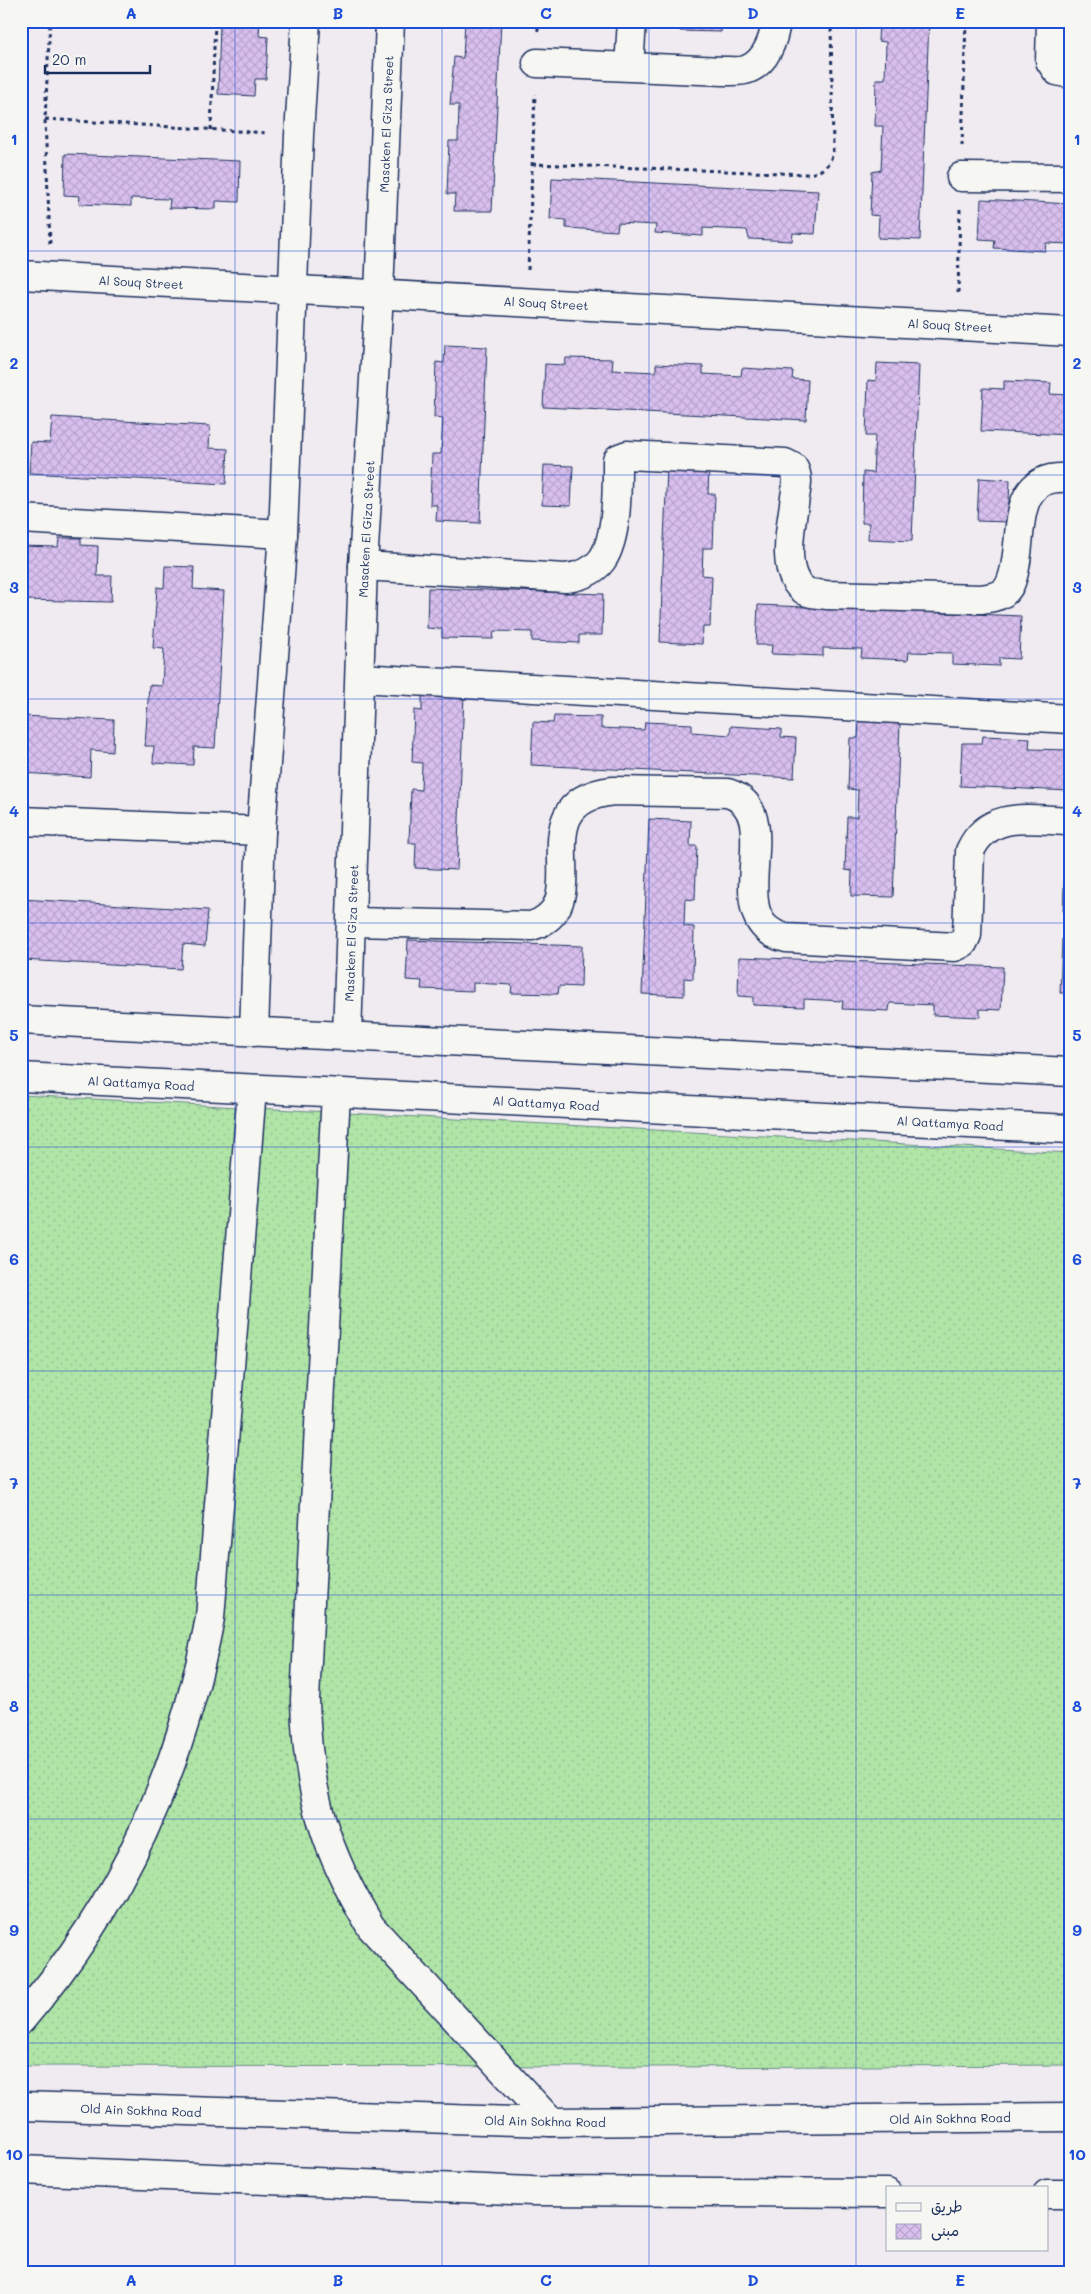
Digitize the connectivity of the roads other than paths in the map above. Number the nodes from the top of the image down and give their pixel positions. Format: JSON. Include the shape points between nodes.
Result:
{"nodes":[{"id":1,"x":306,"y":21,"type":"edge"},
{"id":2,"x":390,"y":21,"type":"edge"},
{"id":3,"x":632,"y":21,"type":"edge"},
{"id":4,"x":776,"y":21,"type":"edge"},
{"id":5,"x":1051,"y":21,"type":"edge"},
{"id":6,"x":537,"y":63,"type":"road end"},
{"id":7,"x":629,"y":67,"type":"junction"},
{"id":8,"x":1070,"y":74,"type":"edge"},
{"id":9,"x":961,"y":177,"type":"dead end"},
{"id":10,"x":1070,"y":178,"type":"edge"},
{"id":11,"x":21,"y":275,"type":"edge"},
{"id":12,"x":292,"y":290,"type":"junction"},
{"id":13,"x":380,"y":294,"type":"junction"},
{"id":14,"x":1070,"y":332,"type":"edge"},
{"id":15,"x":1070,"y":478,"type":"edge"},
{"id":16,"x":21,"y":519,"type":"edge"},
{"id":17,"x":283,"y":534,"type":"junction"},
{"id":18,"x":363,"y":566,"type":"junction"},
{"id":19,"x":360,"y":678,"type":"junction"},
{"id":20,"x":1070,"y":719,"type":"edge"},
{"id":21,"x":21,"y":821,"type":"edge"},
{"id":22,"x":1070,"y":821,"type":"edge"},
{"id":23,"x":261,"y":831,"type":"junction"},
{"id":24,"x":352,"y":922,"type":"junction"},
{"id":25,"x":21,"y":1020,"type":"edge"},
{"id":26,"x":254,"y":1032,"type":"junction"},
{"id":27,"x":347,"y":1036,"type":"junction"},
{"id":28,"x":1070,"y":1072,"type":"edge"},
{"id":29,"x":21,"y":1077,"type":"edge"},
{"id":30,"x":252,"y":1088,"type":"junction"},
{"id":31,"x":336,"y":1093,"type":"junction"},
{"id":32,"x":1070,"y":1129,"type":"edge"},
{"id":33,"x":21,"y":2020,"type":"edge"},
{"id":34,"x":21,"y":2106,"type":"edge"},
{"id":35,"x":1070,"y":2117,"type":"edge"},
{"id":36,"x":552,"y":2122,"type":"junction"},
{"id":37,"x":21,"y":2170,"type":"edge"},
{"id":38,"x":886,"y":2193,"type":"edge"},
{"id":39,"x":1048,"y":2194,"type":"edge"},
{"id":40,"x":1070,"y":2194,"type":"edge"}],
"edges":[{"from":1,"to":12,"type":"street"},
{"from":2,"to":13,"type":"street","name":"Masaken El Giza Street"},
{"from":3,"to":7,"type":"street"},
{"from":4,"to":7,"type":"street","via":[[761,61],[747,70]]},
{"from":5,"to":8,"type":"street","via":[[1050,61],[1057,71]]},
{"from":6,"to":7,"type":"street"},
{"from":9,"to":10,"type":"street"},
{"from":11,"to":12,"type":"street","name":"Al Souq Street"},
{"from":12,"to":13,"type":"street","name":"Al Souq Street"},
{"from":12,"to":17,"type":"street"},
{"from":13,"to":14,"type":"street","name":"Al Souq Street"},
{"from":13,"to":18,"type":"street","name":"Masaken El Giza Street"},
{"from":15,"to":18,"type":"street","via":[[1058,477],[1034,485],[1024,505],[1010,586],[1003,593],[981,599],[826,595],[805,591],[795,583],[790,570],[797,478],[793,467],[785,463],[627,455],[617,460],[613,531],[602,560],[579,577]]},
{"from":16,"to":17,"type":"street"},
{"from":17,"to":23,"type":"street"},
{"from":18,"to":19,"type":"street","name":"Masaken El Giza Street"},
{"from":19,"to":20,"type":"street"},
{"from":19,"to":24,"type":"street","name":"Masaken El Giza Street"},
{"from":21,"to":23,"type":"street"},
{"from":22,"to":24,"type":"street","via":[[998,822],[985,828],[970,851],[967,935],[963,943],[955,947],[786,938],[768,931],[761,924],[754,906],[753,817],[745,802],[728,793],[613,791],[582,799],[570,811],[563,825],[560,901],[556,911],[541,924]]},
{"from":23,"to":26,"type":"street"},
{"from":24,"to":27,"type":"street","name":"Masaken El Giza Street"},
{"from":25,"to":26,"type":"street"},
{"from":26,"to":27,"type":"street"},
{"from":27,"to":28,"type":"street"},
{"from":29,"to":30,"type":"street","name":"Al Qattamya Road"},
{"from":30,"to":31,"type":"street","name":"Al Qattamya Road"},
{"from":30,"to":33,"type":"street","via":[[210,1618],[200,1669],[171,1768],[130,1862],[76,1950]]},
{"from":31,"to":32,"type":"street","name":"Al Qattamya Road"},
{"from":31,"to":36,"type":"street","via":[[305,1700],[311,1786],[334,1860],[371,1927]]},
{"from":34,"to":36,"type":"street","name":"Old Ain Sokhna Road"},
{"from":35,"to":36,"type":"street","name":"Old Ain Sokhna Road"},
{"from":37,"to":38,"type":"street","via":[[532,2191]]},
{"from":39,"to":40,"type":"street"}]}
